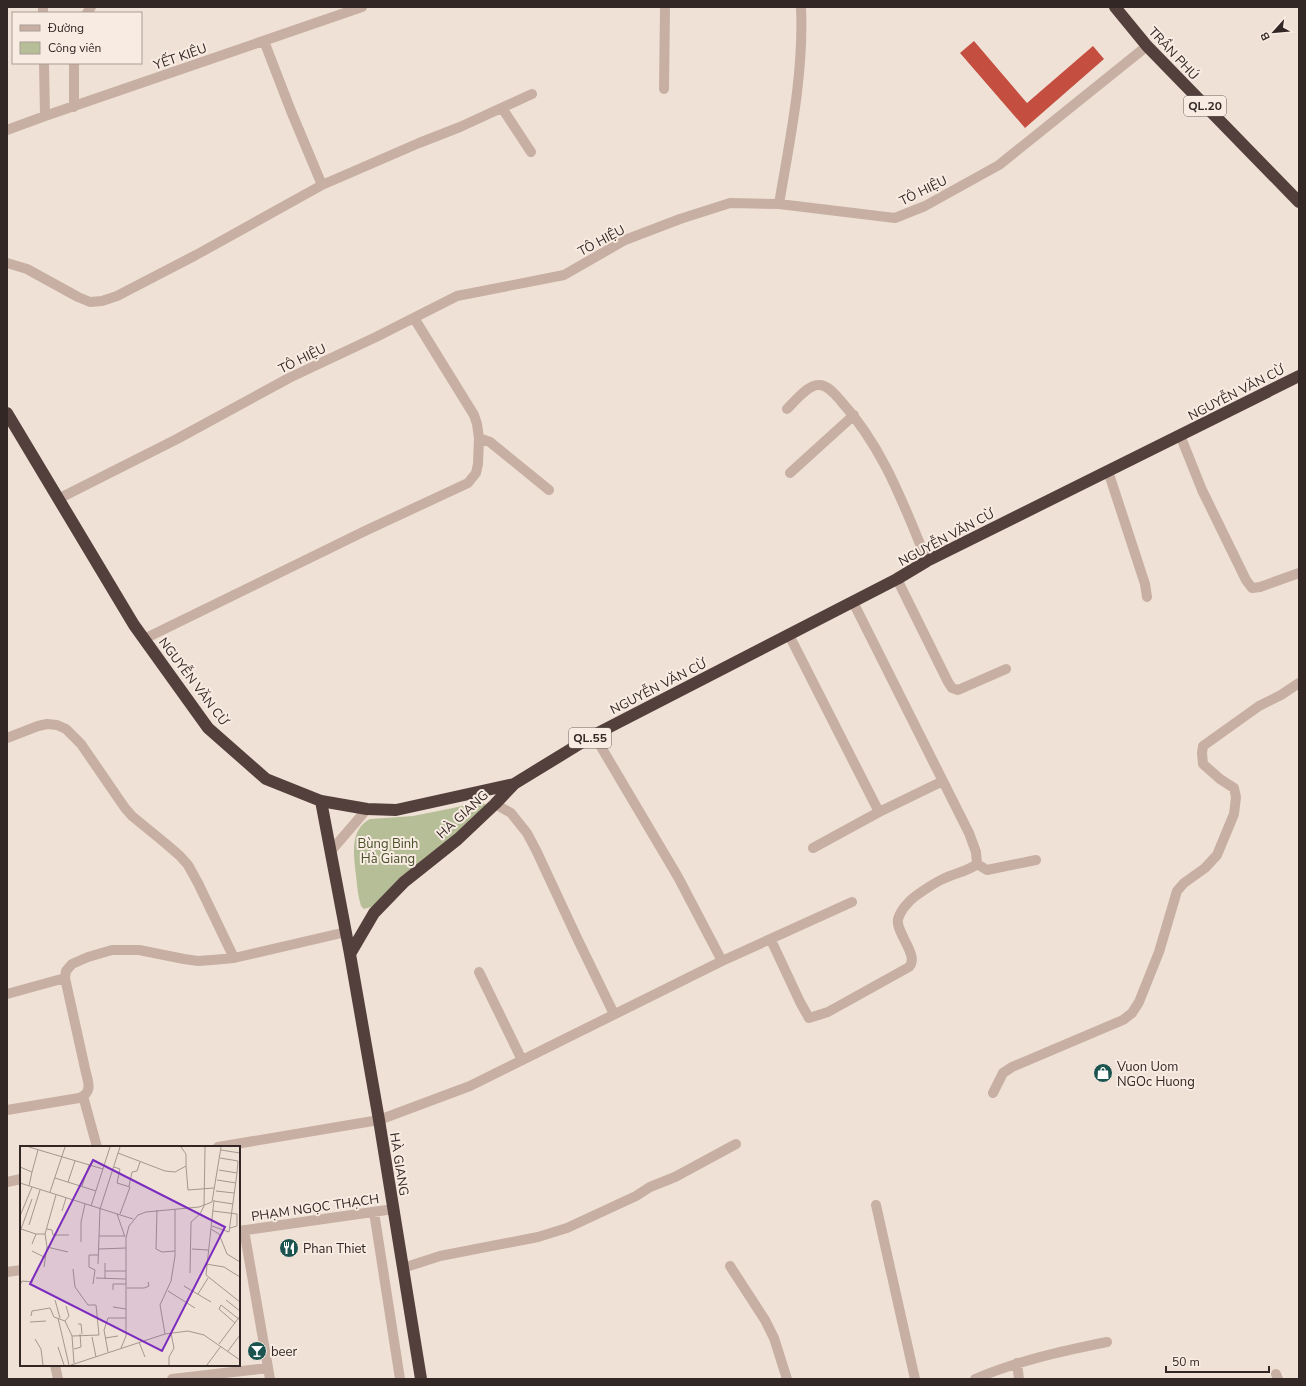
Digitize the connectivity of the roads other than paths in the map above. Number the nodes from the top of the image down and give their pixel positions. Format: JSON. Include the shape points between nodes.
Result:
{"nodes":[{"id":1,"x":362,"y":7,"type":"edge"},
{"id":2,"x":665,"y":7,"type":"edge"},
{"id":3,"x":801,"y":7,"type":"edge"},
{"id":4,"x":1115,"y":7,"type":"edge"},
{"id":5,"x":264,"y":41,"type":"junction"},
{"id":6,"x":1147,"y":46,"type":"junction"},
{"id":7,"x":44,"y":64,"type":"edge"},
{"id":8,"x":74,"y":64,"type":"edge"},
{"id":9,"x":664,"y":89,"type":"dead end"},
{"id":10,"x":532,"y":94,"type":"dead end"},
{"id":11,"x":74,"y":107,"type":"junction"},
{"id":12,"x":502,"y":108,"type":"junction"},
{"id":13,"x":45,"y":116,"type":"junction"},
{"id":14,"x":7,"y":130,"type":"edge"},
{"id":15,"x":531,"y":152,"type":"dead end"},
{"id":16,"x":322,"y":186,"type":"junction"},
{"id":17,"x":1299,"y":202,"type":"edge"},
{"id":18,"x":779,"y":204,"type":"junction"},
{"id":19,"x":7,"y":263,"type":"edge"},
{"id":20,"x":414,"y":318,"type":"junction"},
{"id":21,"x":1299,"y":376,"type":"edge"},
{"id":22,"x":787,"y":409,"type":"dead end"},
{"id":23,"x":7,"y":413,"type":"edge"},
{"id":24,"x":854,"y":415,"type":"junction"},
{"id":25,"x":1180,"y":435,"type":"junction"},
{"id":26,"x":478,"y":438,"type":"junction"},
{"id":27,"x":1108,"y":471,"type":"junction"},
{"id":28,"x":790,"y":473,"type":"dead end"},
{"id":29,"x":549,"y":490,"type":"dead end"},
{"id":30,"x":58,"y":499,"type":"junction"},
{"id":31,"x":927,"y":561,"type":"junction"},
{"id":32,"x":1299,"y":574,"type":"edge"},
{"id":33,"x":897,"y":579,"type":"junction"},
{"id":34,"x":1147,"y":597,"type":"dead end"},
{"id":35,"x":853,"y":602,"type":"junction"},
{"id":36,"x":789,"y":634,"type":"junction"},
{"id":37,"x":144,"y":639,"type":"junction"},
{"id":38,"x":1006,"y":669,"type":"dead end"},
{"id":39,"x":1299,"y":682,"type":"edge"},
{"id":40,"x":594,"y":735,"type":"junction"},
{"id":41,"x":7,"y":738,"type":"edge"},
{"id":42,"x":943,"y":781,"type":"junction"},
{"id":43,"x":514,"y":784,"type":"junction"},
{"id":44,"x":321,"y":801,"type":"junction"},
{"id":45,"x":496,"y":804,"type":"junction"},
{"id":46,"x":367,"y":809,"type":"junction"},
{"id":47,"x":879,"y":812,"type":"junction"},
{"id":48,"x":813,"y":848,"type":"dead end"},
{"id":49,"x":331,"y":852,"type":"junction"},
{"id":50,"x":1036,"y":860,"type":"dead end"},
{"id":51,"x":977,"y":864,"type":"junction"},
{"id":52,"x":852,"y":902,"type":"dead end"},
{"id":53,"x":346,"y":932,"type":"junction"},
{"id":54,"x":771,"y":940,"type":"junction"},
{"id":55,"x":350,"y":954,"type":"junction"},
{"id":56,"x":234,"y":958,"type":"junction"},
{"id":57,"x":722,"y":961,"type":"junction"},
{"id":58,"x":479,"y":972,"type":"dead end"},
{"id":59,"x":65,"y":978,"type":"junction"},
{"id":60,"x":7,"y":994,"type":"edge"},
{"id":61,"x":614,"y":1014,"type":"junction"},
{"id":62,"x":522,"y":1060,"type":"junction"},
{"id":63,"x":993,"y":1093,"type":"dead end"},
{"id":64,"x":83,"y":1096,"type":"junction"},
{"id":65,"x":7,"y":1110,"type":"edge"},
{"id":66,"x":379,"y":1120,"type":"junction"},
{"id":67,"x":736,"y":1144,"type":"dead end"},
{"id":68,"x":97,"y":1146,"type":"edge"},
{"id":69,"x":224,"y":1146,"type":"edge"},
{"id":70,"x":20,"y":1179,"type":"edge"},
{"id":71,"x":7,"y":1182,"type":"edge"},
{"id":72,"x":876,"y":1205,"type":"dead end"},
{"id":73,"x":394,"y":1209,"type":"junction"},
{"id":74,"x":374,"y":1212,"type":"junction"},
{"id":75,"x":241,"y":1230,"type":"edge"},
{"id":76,"x":730,"y":1266,"type":"dead end"},
{"id":77,"x":403,"y":1268,"type":"junction"},
{"id":78,"x":20,"y":1270,"type":"edge"},
{"id":79,"x":7,"y":1272,"type":"edge"},
{"id":80,"x":1107,"y":1342,"type":"dead end"},
{"id":81,"x":1017,"y":1363,"type":"junction"},
{"id":82,"x":55,"y":1366,"type":"edge"},
{"id":83,"x":268,"y":1368,"type":"junction"},
{"id":84,"x":58,"y":1379,"type":"edge"},
{"id":85,"x":172,"y":1379,"type":"edge"},
{"id":86,"x":270,"y":1379,"type":"edge"},
{"id":87,"x":400,"y":1379,"type":"edge"},
{"id":88,"x":421,"y":1379,"type":"edge"},
{"id":89,"x":787,"y":1379,"type":"edge"},
{"id":90,"x":915,"y":1379,"type":"edge"},
{"id":91,"x":975,"y":1379,"type":"edge"},
{"id":92,"x":1019,"y":1379,"type":"edge"}],
"edges":[{"from":1,"to":5,"type":"street","name":"YẾT KIÊU"},
{"from":2,"to":9,"type":"street"},
{"from":3,"to":18,"type":"street","via":[[799,78]]},
{"from":4,"to":6,"type":"highway","name":"TRẦN PHÚ","number":"QL.20"},
{"from":5,"to":11,"type":"street","name":"YẾT KIÊU"},
{"from":5,"to":16,"type":"street"},
{"from":6,"to":17,"type":"highway","name":"TRẦN PHÚ","number":"QL.20"},
{"from":6,"to":18,"type":"street","name":"TÔ HIỆU","via":[[999,165],[925,206],[895,218]]},
{"from":7,"to":13,"type":"street"},
{"from":8,"to":11,"type":"street"},
{"from":10,"to":12,"type":"street"},
{"from":11,"to":13,"type":"street","name":"YẾT KIÊU"},
{"from":12,"to":15,"type":"street"},
{"from":12,"to":16,"type":"street"},
{"from":13,"to":14,"type":"street","name":"YẾT KIÊU"},
{"from":16,"to":19,"type":"street","via":[[196,255],[117,296],[102,301],[90,302],[27,269]]},
{"from":18,"to":20,"type":"street","name":"TÔ HIỆU","via":[[730,203],[625,240],[564,275],[457,296]]},
{"from":20,"to":26,"type":"street","via":[[474,415]]},
{"from":20,"to":30,"type":"street","name":"TÔ HIỆU","via":[[289,378],[177,439]]},
{"from":21,"to":25,"type":"highway","name":"NGUYỄN VĂN CỪ","number":"QL.55"},
{"from":22,"to":24,"type":"street","via":[[809,388],[820,384],[833,392]]},
{"from":23,"to":30,"type":"highway","name":"NGUYỄN VĂN CỪ","number":"QL.55"},
{"from":24,"to":28,"type":"street"},
{"from":24,"to":31,"type":"street","via":[[892,477]]},
{"from":25,"to":27,"type":"highway","name":"NGUYỄN VĂN CỪ","number":"QL.55"},
{"from":25,"to":32,"type":"street","via":[[1202,490],[1252,588]]},
{"from":26,"to":29,"type":"street","via":[[490,442]]},
{"from":26,"to":37,"type":"street","via":[[478,464],[468,483]]},
{"from":27,"to":31,"type":"highway","name":"NGUYỄN VĂN CỪ","number":"QL.55"},
{"from":27,"to":34,"type":"street"},
{"from":30,"to":37,"type":"highway","name":"NGUYỄN VĂN CỪ","number":"QL.55"},
{"from":31,"to":33,"type":"highway","name":"NGUYỄN VĂN CỪ","number":"QL.55"},
{"from":33,"to":35,"type":"highway","name":"NGUYỄN VĂN CỪ","number":"QL.55"},
{"from":33,"to":38,"type":"street","via":[[952,688],[958,690]]},
{"from":35,"to":36,"type":"highway","name":"NGUYỄN VĂN CỪ","number":"QL.55"},
{"from":35,"to":42,"type":"street"},
{"from":36,"to":40,"type":"highway","name":"NGUYỄN VĂN CỪ","number":"QL.55"},
{"from":36,"to":47,"type":"street"},
{"from":37,"to":44,"type":"highway","name":"NGUYỄN VĂN CỪ","number":"QL.55","via":[[208,728],[266,780]]},
{"from":39,"to":63,"type":"street","via":[[1282,695],[1259,706],[1203,746],[1203,764],[1234,788],[1234,814],[1217,855],[1177,891],[1159,952],[1132,1013],[1123,1020],[1003,1073]]},
{"from":40,"to":43,"type":"highway","name":"NGUYỄN VĂN CỪ","number":"QL.55"},
{"from":40,"to":57,"type":"street","via":[[678,877]]},
{"from":41,"to":56,"type":"street","via":[[47,724],[57,725],[72,734],[132,816],[188,865]]},
{"from":42,"to":47,"type":"street"},
{"from":42,"to":51,"type":"street","via":[[969,833],[976,852]]},
{"from":43,"to":45,"type":"highway","name":"HÀ GIANG"},
{"from":43,"to":46,"type":"highway","name":"NGUYỄN VĂN CỪ","number":"QL.55","via":[[396,810]]},
{"from":44,"to":46,"type":"highway","name":"NGUYỄN VĂN CỪ","number":"QL.55"},
{"from":44,"to":49,"type":"highway","name":"HÀ GIANG"},
{"from":45,"to":55,"type":"highway","name":"HÀ GIANG","via":[[458,839],[404,882],[374,913]]},
{"from":45,"to":61,"type":"street","via":[[511,813],[527,833]]},
{"from":46,"to":49,"type":"street"},
{"from":47,"to":48,"type":"street"},
{"from":49,"to":53,"type":"highway","name":"HÀ GIANG"},
{"from":50,"to":51,"type":"street","via":[[987,870]]},
{"from":51,"to":54,"type":"street","via":[[943,879],[909,901],[902,911],[898,920],[909,947],[912,962],[909,968],[828,1012],[809,1018]]},
{"from":52,"to":54,"type":"street"},
{"from":53,"to":55,"type":"highway","name":"HÀ GIANG"},
{"from":53,"to":56,"type":"street"},
{"from":54,"to":57,"type":"street"},
{"from":55,"to":66,"type":"highway","name":"HÀ GIANG"},
{"from":56,"to":59,"type":"street","via":[[198,961],[139,950],[118,950],[88,957],[72,964],[66,971]]},
{"from":57,"to":61,"type":"street"},
{"from":58,"to":62,"type":"street"},
{"from":59,"to":60,"type":"street"},
{"from":59,"to":64,"type":"street","via":[[89,1087]]},
{"from":61,"to":62,"type":"street"},
{"from":62,"to":66,"type":"street","via":[[470,1086]]},
{"from":64,"to":65,"type":"street"},
{"from":64,"to":68,"type":"street"},
{"from":66,"to":69,"type":"street"},
{"from":66,"to":73,"type":"highway","name":"HÀ GIANG"},
{"from":67,"to":77,"type":"street","via":[[675,1177],[566,1228],[538,1237],[440,1256]]},
{"from":70,"to":71,"type":"street"},
{"from":72,"to":90,"type":"street"},
{"from":73,"to":74,"type":"street","name":"PHẠM NGỌC THẠCH"},
{"from":73,"to":77,"type":"highway","name":"HÀ GIANG"},
{"from":74,"to":75,"type":"street","name":"PHẠM NGỌC THẠCH"},
{"from":74,"to":87,"type":"street"},
{"from":75,"to":83,"type":"street"},
{"from":76,"to":89,"type":"street","via":[[765,1320],[774,1338]]},
{"from":77,"to":88,"type":"highway","name":"HÀ GIANG"},
{"from":78,"to":79,"type":"street"},
{"from":80,"to":81,"type":"street"},
{"from":81,"to":91,"type":"street"},
{"from":81,"to":92,"type":"street"},
{"from":82,"to":84,"type":"street"},
{"from":83,"to":85,"type":"street"},
{"from":83,"to":86,"type":"street"}]}
